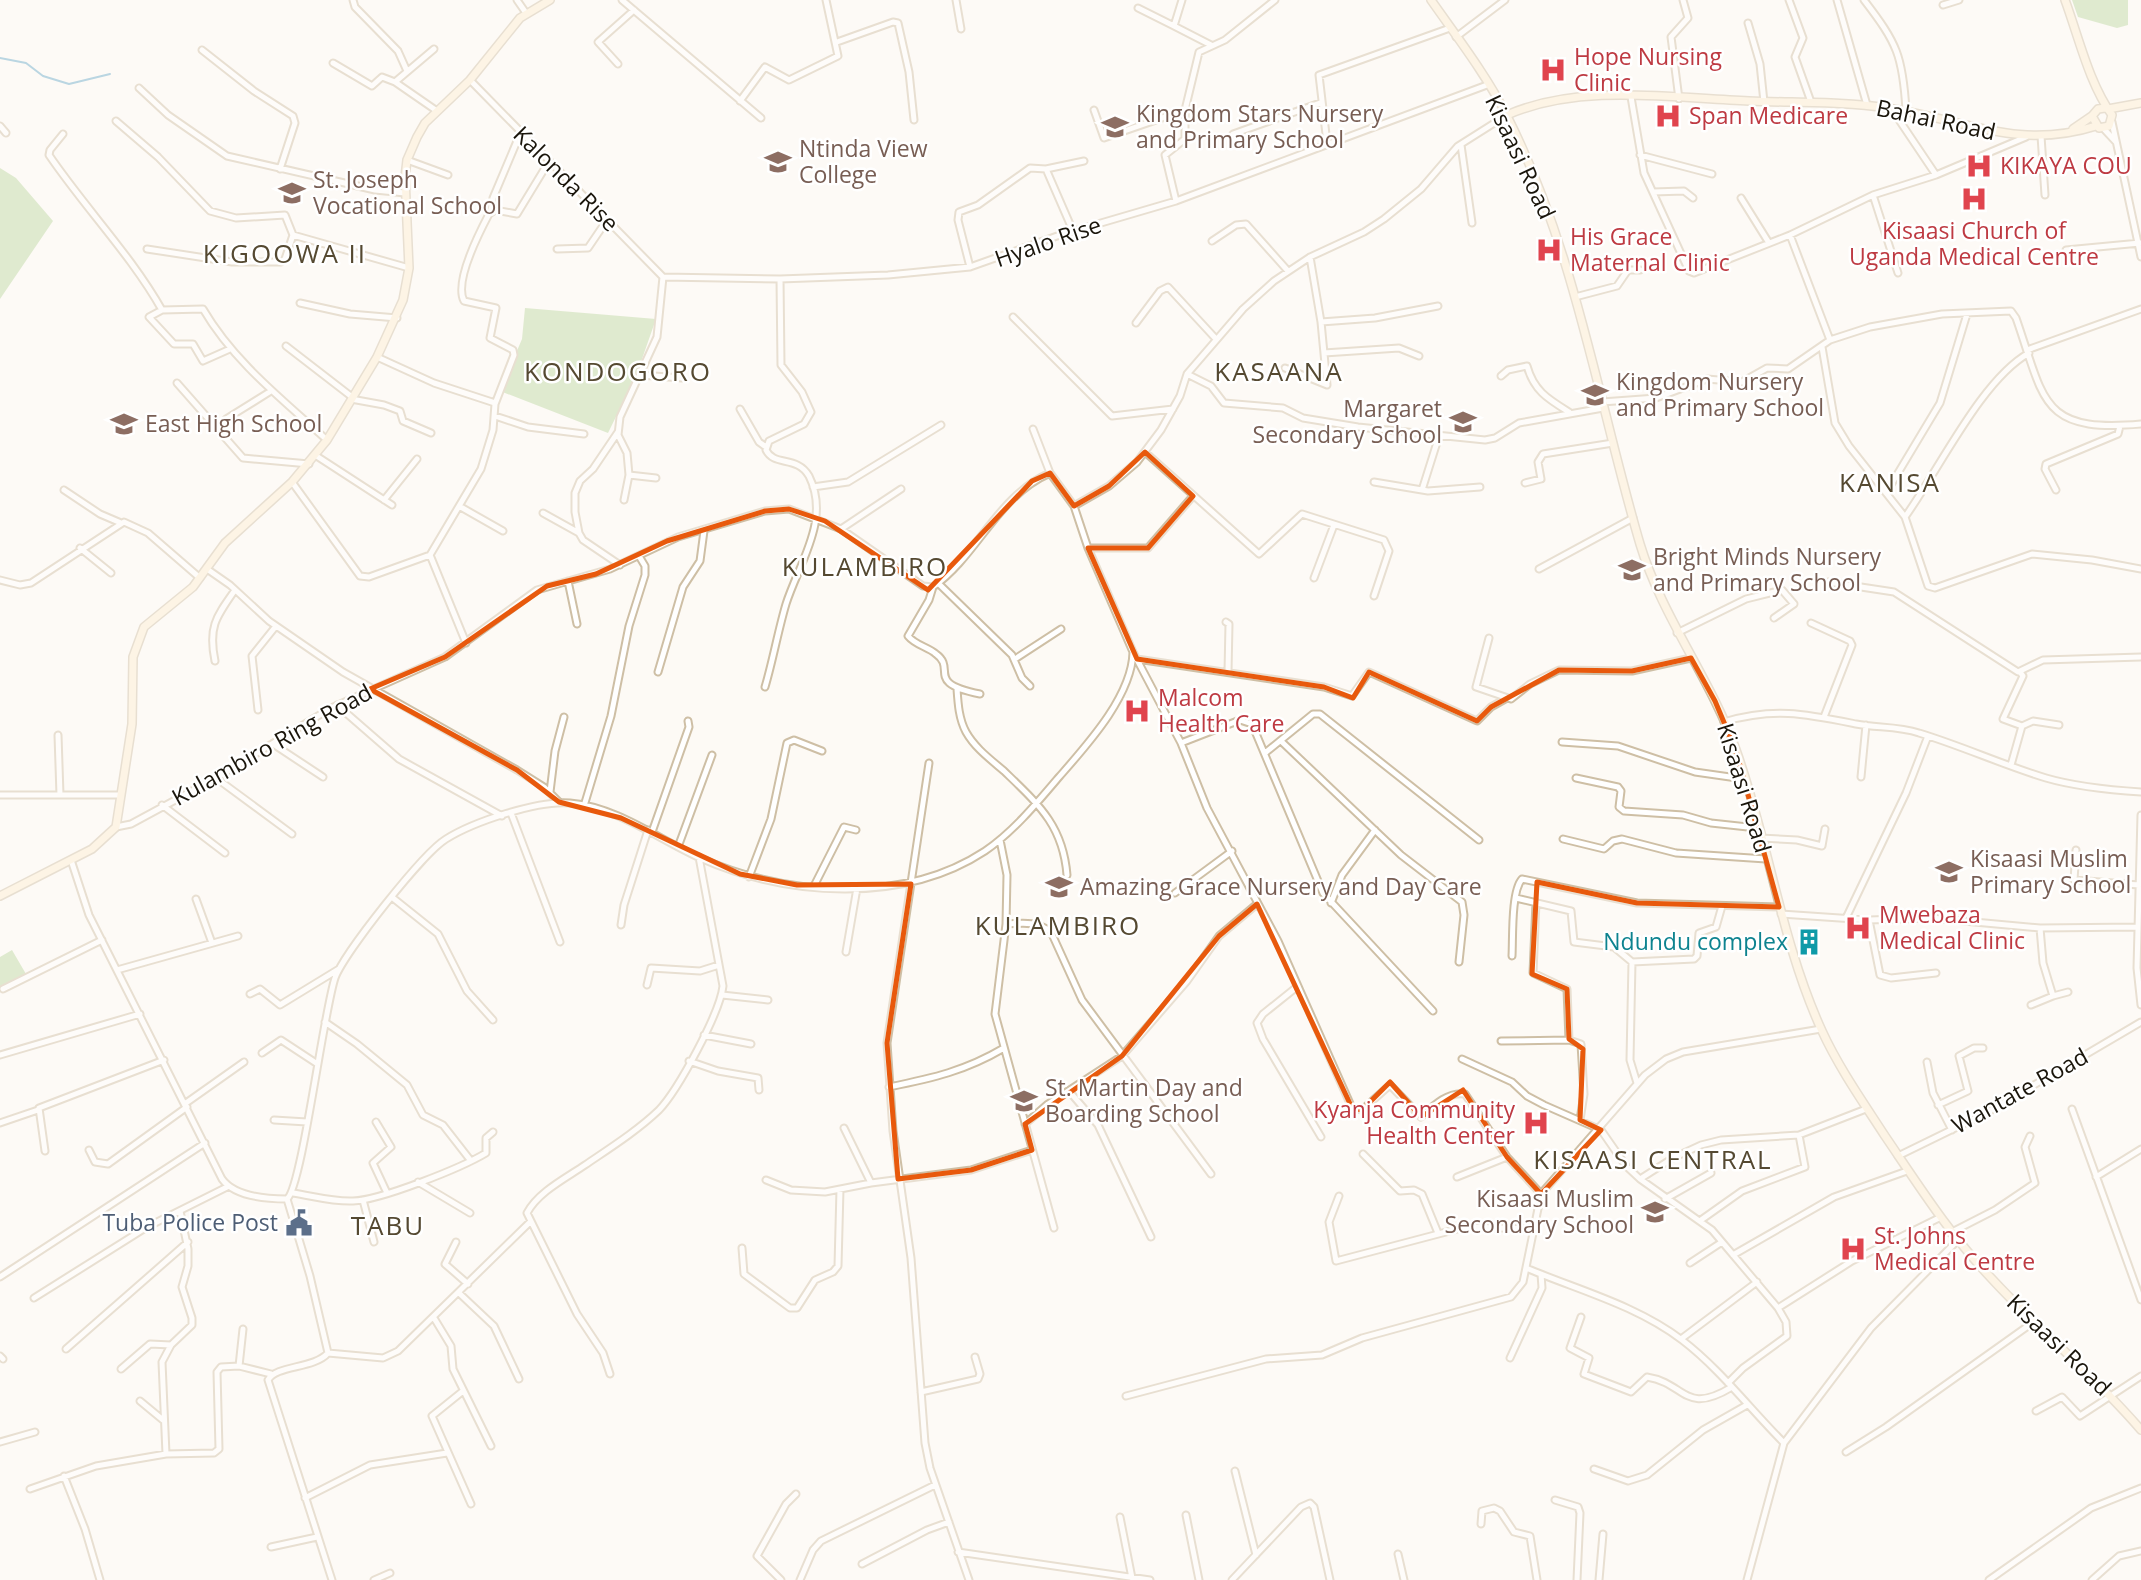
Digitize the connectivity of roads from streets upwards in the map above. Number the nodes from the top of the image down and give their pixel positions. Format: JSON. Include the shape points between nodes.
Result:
{"nodes":[{"id":1,"x":353,"y":0,"type":"edge"},
{"id":2,"x":517,"y":0,"type":"edge"},
{"id":3,"x":550,"y":0,"type":"edge"},
{"id":4,"x":622,"y":0,"type":"edge"},
{"id":5,"x":826,"y":0,"type":"edge"},
{"id":6,"x":956,"y":0,"type":"edge"},
{"id":7,"x":1182,"y":0,"type":"edge"},
{"id":8,"x":1275,"y":0,"type":"edge"},
{"id":9,"x":1431,"y":0,"type":"edge"},
{"id":10,"x":1505,"y":0,"type":"edge"},
{"id":11,"x":1683,"y":0,"type":"edge"},
{"id":12,"x":1789,"y":0,"type":"edge"},
{"id":13,"x":1837,"y":0,"type":"edge"},
{"id":14,"x":1864,"y":0,"type":"edge"},
{"id":15,"x":1959,"y":0,"type":"edge"},
{"id":16,"x":2066,"y":0,"type":"edge"},
{"id":17,"x":1943,"y":5,"type":"dead end"},
{"id":18,"x":1138,"y":8,"type":"dead end"},
{"id":19,"x":634,"y":10,"type":"junction"},
{"id":20,"x":526,"y":13,"type":"junction"},
{"id":21,"x":1748,"y":23,"type":"dead end"},
{"id":22,"x":1174,"y":26,"type":"junction"},
{"id":23,"x":1450,"y":28,"type":"junction"},
{"id":24,"x":961,"y":29,"type":"dead end"},
{"id":25,"x":1456,"y":37,"type":"junction"},
{"id":26,"x":837,"y":42,"type":"junction"},
{"id":27,"x":1211,"y":46,"type":"junction"},
{"id":28,"x":434,"y":49,"type":"dead end"},
{"id":29,"x":202,"y":50,"type":"dead end"},
{"id":30,"x":333,"y":63,"type":"dead end"},
{"id":31,"x":618,"y":64,"type":"dead end"},
{"id":32,"x":407,"y":71,"type":"junction"},
{"id":33,"x":470,"y":80,"type":"junction"},
{"id":34,"x":395,"y":82,"type":"junction"},
{"id":35,"x":1487,"y":85,"type":"junction"},
{"id":36,"x":139,"y":88,"type":"dead end"},
{"id":37,"x":2096,"y":89,"type":"junction"},
{"id":38,"x":1631,"y":97,"type":"junction"},
{"id":39,"x":1679,"y":99,"type":"junction"},
{"id":40,"x":740,"y":101,"type":"junction"},
{"id":41,"x":1764,"y":102,"type":"junction"},
{"id":42,"x":1811,"y":102,"type":"junction"},
{"id":43,"x":1320,"y":103,"type":"junction"},
{"id":44,"x":2141,"y":103,"type":"edge"},
{"id":45,"x":1867,"y":106,"type":"junction"},
{"id":46,"x":2126,"y":107,"type":"junction"},
{"id":47,"x":1891,"y":108,"type":"junction"},
{"id":48,"x":2106,"y":109,"type":"junction"},
{"id":49,"x":1094,"y":110,"type":"dead end"},
{"id":50,"x":1185,"y":110,"type":"junction"},
{"id":51,"x":437,"y":111,"type":"junction"},
{"id":52,"x":1906,"y":111,"type":"junction"},
{"id":53,"x":2094,"y":113,"type":"junction"},
{"id":54,"x":1507,"y":115,"type":"junction"},
{"id":55,"x":761,"y":118,"type":"dead end"},
{"id":56,"x":914,"y":120,"type":"dead end"},
{"id":57,"x":2112,"y":120,"type":"junction"},
{"id":58,"x":116,"y":121,"type":"dead end"},
{"id":59,"x":0,"y":127,"type":"edge"},
{"id":60,"x":2099,"y":127,"type":"junction"},
{"id":61,"x":2073,"y":130,"type":"junction"},
{"id":62,"x":6,"y":133,"type":"dead end"},
{"id":63,"x":63,"y":134,"type":"dead end"},
{"id":64,"x":520,"y":134,"type":"junction"},
{"id":65,"x":1233,"y":134,"type":"dead end"},
{"id":66,"x":2041,"y":136,"type":"junction"},
{"id":67,"x":2026,"y":137,"type":"junction"},
{"id":68,"x":2116,"y":142,"type":"junction"},
{"id":69,"x":1326,"y":143,"type":"junction"},
{"id":70,"x":1461,"y":145,"type":"junction"},
{"id":71,"x":1640,"y":155,"type":"junction"},
{"id":72,"x":407,"y":160,"type":"junction"},
{"id":73,"x":1084,"y":161,"type":"dead end"},
{"id":74,"x":548,"y":163,"type":"junction"},
{"id":75,"x":280,"y":169,"type":"junction"},
{"id":76,"x":1046,"y":169,"type":"junction"},
{"id":77,"x":1713,"y":174,"type":"dead end"},
{"id":78,"x":447,"y":175,"type":"dead end"},
{"id":79,"x":1936,"y":175,"type":"junction"},
{"id":80,"x":1653,"y":192,"type":"junction"},
{"id":81,"x":405,"y":193,"type":"junction"},
{"id":82,"x":1872,"y":195,"type":"junction"},
{"id":83,"x":2045,"y":195,"type":"dead end"},
{"id":84,"x":1693,"y":198,"type":"dead end"},
{"id":85,"x":1741,"y":198,"type":"dead end"},
{"id":86,"x":1176,"y":201,"type":"junction"},
{"id":87,"x":491,"y":211,"type":"junction"},
{"id":88,"x":607,"y":219,"type":"junction"},
{"id":89,"x":1472,"y":223,"type":"dead end"},
{"id":90,"x":1073,"y":231,"type":"junction"},
{"id":91,"x":293,"y":235,"type":"junction"},
{"id":92,"x":1790,"y":235,"type":"junction"},
{"id":93,"x":1212,"y":241,"type":"dead end"},
{"id":94,"x":1769,"y":243,"type":"junction"},
{"id":95,"x":2140,"y":243,"type":"edge"},
{"id":96,"x":147,"y":249,"type":"dead end"},
{"id":97,"x":557,"y":249,"type":"dead end"},
{"id":98,"x":2066,"y":250,"type":"dead end"},
{"id":99,"x":1310,"y":257,"type":"junction"},
{"id":100,"x":2141,"y":257,"type":"edge"},
{"id":101,"x":970,"y":267,"type":"junction"},
{"id":102,"x":409,"y":268,"type":"junction"},
{"id":103,"x":1640,"y":270,"type":"dead end"},
{"id":104,"x":1288,"y":271,"type":"junction"},
{"id":105,"x":1898,"y":273,"type":"dead end"},
{"id":106,"x":663,"y":277,"type":"junction"},
{"id":107,"x":779,"y":279,"type":"junction"},
{"id":108,"x":1575,"y":297,"type":"junction"},
{"id":109,"x":300,"y":303,"type":"dead end"},
{"id":110,"x":1437,"y":306,"type":"dead end"},
{"id":111,"x":2141,"y":309,"type":"edge"},
{"id":112,"x":162,"y":310,"type":"junction"},
{"id":113,"x":1967,"y":314,"type":"junction"},
{"id":114,"x":1013,"y":317,"type":"dead end"},
{"id":115,"x":397,"y":318,"type":"junction"},
{"id":116,"x":1321,"y":322,"type":"junction"},
{"id":117,"x":1136,"y":323,"type":"dead end"},
{"id":118,"x":1216,"y":339,"type":"junction"},
{"id":119,"x":1830,"y":340,"type":"junction"},
{"id":120,"x":286,"y":346,"type":"dead end"},
{"id":121,"x":1822,"y":347,"type":"junction"},
{"id":122,"x":230,"y":349,"type":"junction"},
{"id":123,"x":2028,"y":352,"type":"junction"},
{"id":124,"x":1324,"y":353,"type":"junction"},
{"id":125,"x":1419,"y":356,"type":"dead end"},
{"id":126,"x":377,"y":357,"type":"junction"},
{"id":127,"x":1286,"y":368,"type":"dead end"},
{"id":128,"x":1187,"y":374,"type":"junction"},
{"id":129,"x":640,"y":375,"type":"junction"},
{"id":130,"x":1500,"y":376,"type":"dead end"},
{"id":131,"x":682,"y":378,"type":"dead end"},
{"id":132,"x":177,"y":383,"type":"dead end"},
{"id":133,"x":271,"y":391,"type":"junction"},
{"id":134,"x":352,"y":398,"type":"junction"},
{"id":135,"x":495,"y":403,"type":"junction"},
{"id":136,"x":1603,"y":405,"type":"junction"},
{"id":137,"x":1173,"y":409,"type":"junction"},
{"id":138,"x":740,"y":410,"type":"dead end"},
{"id":139,"x":1569,"y":412,"type":"junction"},
{"id":140,"x":495,"y":416,"type":"junction"},
{"id":141,"x":226,"y":419,"type":"dead end"},
{"id":142,"x":2141,"y":424,"type":"edge"},
{"id":143,"x":941,"y":425,"type":"dead end"},
{"id":144,"x":2120,"y":426,"type":"junction"},
{"id":145,"x":1033,"y":429,"type":"dead end"},
{"id":146,"x":618,"y":432,"type":"junction"},
{"id":147,"x":431,"y":433,"type":"dead end"},
{"id":148,"x":584,"y":434,"type":"dead end"},
{"id":149,"x":1439,"y":436,"type":"junction"},
{"id":150,"x":327,"y":440,"type":"junction"},
{"id":151,"x":1613,"y":443,"type":"junction"},
{"id":152,"x":766,"y":447,"type":"junction"},
{"id":153,"x":1145,"y":452,"type":"junction"},
{"id":154,"x":315,"y":455,"type":"junction"},
{"id":155,"x":417,"y":459,"type":"dead end"},
{"id":156,"x":309,"y":464,"type":"junction"},
{"id":157,"x":1050,"y":473,"type":"junction"},
{"id":158,"x":629,"y":475,"type":"junction"},
{"id":159,"x":656,"y":478,"type":"dead end"},
{"id":160,"x":292,"y":482,"type":"junction"},
{"id":161,"x":1374,"y":482,"type":"dead end"},
{"id":162,"x":1525,"y":484,"type":"dead end"},
{"id":163,"x":813,"y":487,"type":"junction"},
{"id":164,"x":1480,"y":487,"type":"dead end"},
{"id":165,"x":901,"y":489,"type":"dead end"},
{"id":166,"x":64,"y":490,"type":"dead end"},
{"id":167,"x":1422,"y":490,"type":"junction"},
{"id":168,"x":2056,"y":490,"type":"dead end"},
{"id":169,"x":1886,"y":493,"type":"junction"},
{"id":170,"x":1193,"y":496,"type":"junction"},
{"id":171,"x":384,"y":500,"type":"junction"},
{"id":172,"x":624,"y":500,"type":"dead end"},
{"id":173,"x":392,"y":505,"type":"dead end"},
{"id":174,"x":460,"y":506,"type":"junction"},
{"id":175,"x":1074,"y":506,"type":"junction"},
{"id":176,"x":543,"y":513,"type":"dead end"},
{"id":177,"x":817,"y":517,"type":"junction"},
{"id":178,"x":1905,"y":517,"type":"junction"},
{"id":179,"x":1633,"y":518,"type":"junction"},
{"id":180,"x":121,"y":523,"type":"junction"},
{"id":181,"x":1334,"y":525,"type":"junction"},
{"id":182,"x":841,"y":529,"type":"junction"},
{"id":183,"x":503,"y":531,"type":"dead end"},
{"id":184,"x":704,"y":531,"type":"junction"},
{"id":185,"x":579,"y":533,"type":"junction"},
{"id":186,"x":80,"y":548,"type":"junction"},
{"id":187,"x":1088,"y":548,"type":"junction"},
{"id":188,"x":430,"y":555,"type":"junction"},
{"id":189,"x":639,"y":556,"type":"junction"},
{"id":190,"x":620,"y":565,"type":"junction"},
{"id":191,"x":206,"y":569,"type":"junction"},
{"id":192,"x":1539,"y":569,"type":"dead end"},
{"id":193,"x":2141,"y":569,"type":"edge"},
{"id":194,"x":111,"y":573,"type":"dead end"},
{"id":195,"x":200,"y":578,"type":"junction"},
{"id":196,"x":1314,"y":578,"type":"dead end"},
{"id":197,"x":0,"y":580,"type":"edge"},
{"id":198,"x":568,"y":581,"type":"junction"},
{"id":199,"x":1828,"y":582,"type":"dead end"},
{"id":200,"x":936,"y":585,"type":"junction"},
{"id":201,"x":234,"y":590,"type":"junction"},
{"id":202,"x":1374,"y":596,"type":"dead end"},
{"id":203,"x":1774,"y":618,"type":"dead end"},
{"id":204,"x":1226,"y":622,"type":"dead end"},
{"id":205,"x":1811,"y":623,"type":"dead end"},
{"id":206,"x":578,"y":624,"type":"dead end"},
{"id":207,"x":276,"y":626,"type":"junction"},
{"id":208,"x":1061,"y":629,"type":"dead end"},
{"id":209,"x":1677,"y":633,"type":"junction"},
{"id":210,"x":1489,"y":638,"type":"dead end"},
{"id":211,"x":466,"y":643,"type":"junction"},
{"id":212,"x":1133,"y":652,"type":"junction"},
{"id":213,"x":2141,"y":657,"type":"edge"},
{"id":214,"x":1691,"y":658,"type":"junction"},
{"id":215,"x":1015,"y":659,"type":"junction"},
{"id":216,"x":1137,"y":659,"type":"junction"},
{"id":217,"x":215,"y":661,"type":"dead end"},
{"id":218,"x":658,"y":672,"type":"dead end"},
{"id":219,"x":1228,"y":672,"type":"junction"},
{"id":220,"x":2020,"y":672,"type":"junction"},
{"id":221,"x":1030,"y":686,"type":"dead end"},
{"id":222,"x":765,"y":687,"type":"dead end"},
{"id":223,"x":370,"y":688,"type":"junction"},
{"id":224,"x":957,"y":689,"type":"junction"},
{"id":225,"x":980,"y":694,"type":"dead end"},
{"id":226,"x":1507,"y":698,"type":"junction"},
{"id":227,"x":337,"y":705,"type":"junction"},
{"id":228,"x":258,"y":710,"type":"dead end"},
{"id":229,"x":564,"y":717,"type":"dead end"},
{"id":230,"x":1824,"y":717,"type":"junction"},
{"id":231,"x":688,"y":721,"type":"dead end"},
{"id":232,"x":1724,"y":722,"type":"junction"},
{"id":233,"x":1866,"y":725,"type":"junction"},
{"id":234,"x":2059,"y":725,"type":"dead end"},
{"id":235,"x":2022,"y":726,"type":"junction"},
{"id":236,"x":58,"y":735,"type":"dead end"},
{"id":237,"x":1928,"y":736,"type":"junction"},
{"id":238,"x":1282,"y":742,"type":"junction"},
{"id":239,"x":1562,"y":742,"type":"dead end"},
{"id":240,"x":1181,"y":743,"type":"junction"},
{"id":241,"x":273,"y":744,"type":"junction"},
{"id":242,"x":822,"y":751,"type":"dead end"},
{"id":243,"x":1265,"y":753,"type":"junction"},
{"id":244,"x":712,"y":755,"type":"dead end"},
{"id":245,"x":929,"y":763,"type":"dead end"},
{"id":246,"x":2011,"y":765,"type":"junction"},
{"id":247,"x":323,"y":777,"type":"dead end"},
{"id":248,"x":1861,"y":777,"type":"dead end"},
{"id":249,"x":216,"y":778,"type":"junction"},
{"id":250,"x":1576,"y":778,"type":"dead end"},
{"id":251,"x":1744,"y":779,"type":"junction"},
{"id":252,"x":550,"y":792,"type":"junction"},
{"id":253,"x":2141,"y":792,"type":"edge"},
{"id":254,"x":0,"y":795,"type":"edge"},
{"id":255,"x":60,"y":795,"type":"junction"},
{"id":256,"x":121,"y":795,"type":"junction"},
{"id":257,"x":559,"y":802,"type":"junction"},
{"id":258,"x":1036,"y":802,"type":"junction"},
{"id":259,"x":162,"y":805,"type":"junction"},
{"id":260,"x":584,"y":806,"type":"junction"},
{"id":261,"x":511,"y":814,"type":"junction"},
{"id":262,"x":2141,"y":815,"type":"edge"},
{"id":263,"x":502,"y":816,"type":"junction"},
{"id":264,"x":116,"y":827,"type":"junction"},
{"id":265,"x":1757,"y":828,"type":"junction"},
{"id":266,"x":1825,"y":829,"type":"dead end"},
{"id":267,"x":856,"y":830,"type":"dead end"},
{"id":268,"x":650,"y":831,"type":"junction"},
{"id":269,"x":1375,"y":831,"type":"junction"},
{"id":270,"x":292,"y":834,"type":"dead end"},
{"id":271,"x":1760,"y":838,"type":"junction"},
{"id":272,"x":1563,"y":839,"type":"dead end"},
{"id":273,"x":1000,"y":840,"type":"junction"},
{"id":274,"x":1479,"y":840,"type":"dead end"},
{"id":275,"x":678,"y":847,"type":"junction"},
{"id":276,"x":2076,"y":850,"type":"dead end"},
{"id":277,"x":1232,"y":851,"type":"junction"},
{"id":278,"x":225,"y":853,"type":"dead end"},
{"id":279,"x":699,"y":858,"type":"junction"},
{"id":280,"x":1766,"y":859,"type":"junction"},
{"id":281,"x":71,"y":860,"type":"junction"},
{"id":282,"x":1067,"y":875,"type":"dead end"},
{"id":283,"x":750,"y":877,"type":"junction"},
{"id":284,"x":912,"y":881,"type":"junction"},
{"id":285,"x":814,"y":886,"type":"junction"},
{"id":286,"x":857,"y":888,"type":"junction"},
{"id":287,"x":2140,"y":888,"type":"edge"},
{"id":288,"x":1175,"y":893,"type":"dead end"},
{"id":289,"x":0,"y":896,"type":"edge"},
{"id":290,"x":393,"y":898,"type":"junction"},
{"id":291,"x":1516,"y":898,"type":"junction"},
{"id":292,"x":196,"y":899,"type":"dead end"},
{"id":293,"x":1536,"y":902,"type":"junction"},
{"id":294,"x":1331,"y":903,"type":"junction"},
{"id":295,"x":1257,"y":904,"type":"junction"},
{"id":296,"x":1722,"y":906,"type":"junction"},
{"id":297,"x":1780,"y":910,"type":"junction"},
{"id":298,"x":1846,"y":918,"type":"junction"},
{"id":299,"x":1868,"y":920,"type":"junction"},
{"id":300,"x":1006,"y":924,"type":"junction"},
{"id":301,"x":621,"y":925,"type":"dead end"},
{"id":302,"x":2040,"y":928,"type":"junction"},
{"id":303,"x":2138,"y":928,"type":"junction"},
{"id":304,"x":237,"y":936,"type":"dead end"},
{"id":305,"x":102,"y":940,"type":"junction"},
{"id":306,"x":559,"y":942,"type":"dead end"},
{"id":307,"x":212,"y":943,"type":"junction"},
{"id":308,"x":846,"y":952,"type":"dead end"},
{"id":309,"x":1512,"y":956,"type":"dead end"},
{"id":310,"x":1460,"y":962,"type":"dead end"},
{"id":311,"x":1632,"y":962,"type":"junction"},
{"id":312,"x":719,"y":965,"type":"junction"},
{"id":313,"x":339,"y":969,"type":"junction"},
{"id":314,"x":117,"y":970,"type":"junction"},
{"id":315,"x":1936,"y":973,"type":"dead end"},
{"id":316,"x":647,"y":985,"type":"dead end"},
{"id":317,"x":2139,"y":985,"type":"edge"},
{"id":318,"x":1298,"y":986,"type":"junction"},
{"id":319,"x":3,"y":989,"type":"dead end"},
{"id":320,"x":2068,"y":992,"type":"dead end"},
{"id":321,"x":250,"y":994,"type":"dead end"},
{"id":322,"x":722,"y":995,"type":"junction"},
{"id":323,"x":2053,"y":996,"type":"junction"},
{"id":324,"x":768,"y":1000,"type":"dead end"},
{"id":325,"x":2031,"y":1005,"type":"dead end"},
{"id":326,"x":2141,"y":1005,"type":"edge"},
{"id":327,"x":1433,"y":1010,"type":"dead end"},
{"id":328,"x":140,"y":1014,"type":"junction"},
{"id":329,"x":493,"y":1020,"type":"dead end"},
{"id":330,"x":325,"y":1022,"type":"junction"},
{"id":331,"x":2141,"y":1022,"type":"edge"},
{"id":332,"x":1821,"y":1030,"type":"junction"},
{"id":333,"x":704,"y":1035,"type":"junction"},
{"id":334,"x":1569,"y":1040,"type":"junction"},
{"id":335,"x":1502,"y":1041,"type":"dead end"},
{"id":336,"x":751,"y":1044,"type":"dead end"},
{"id":337,"x":1004,"y":1048,"type":"junction"},
{"id":338,"x":1983,"y":1048,"type":"dead end"},
{"id":339,"x":262,"y":1053,"type":"dead end"},
{"id":340,"x":0,"y":1055,"type":"edge"},
{"id":341,"x":1122,"y":1056,"type":"junction"},
{"id":342,"x":1462,"y":1059,"type":"dead end"},
{"id":343,"x":164,"y":1060,"type":"junction"},
{"id":344,"x":689,"y":1061,"type":"junction"},
{"id":345,"x":244,"y":1062,"type":"dead end"},
{"id":346,"x":1927,"y":1062,"type":"dead end"},
{"id":347,"x":316,"y":1063,"type":"junction"},
{"id":348,"x":1637,"y":1083,"type":"junction"},
{"id":349,"x":890,"y":1087,"type":"junction"},
{"id":350,"x":760,"y":1090,"type":"dead end"},
{"id":351,"x":1069,"y":1091,"type":"junction"},
{"id":352,"x":186,"y":1105,"type":"junction"},
{"id":353,"x":1938,"y":1105,"type":"junction"},
{"id":354,"x":1866,"y":1109,"type":"junction"},
{"id":355,"x":2072,"y":1109,"type":"dead end"},
{"id":356,"x":38,"y":1110,"type":"junction"},
{"id":357,"x":274,"y":1120,"type":"dead end"},
{"id":358,"x":1580,"y":1120,"type":"junction"},
{"id":359,"x":307,"y":1122,"type":"junction"},
{"id":360,"x":376,"y":1122,"type":"dead end"},
{"id":361,"x":0,"y":1123,"type":"edge"},
{"id":362,"x":1025,"y":1124,"type":"junction"},
{"id":363,"x":844,"y":1128,"type":"dead end"},
{"id":364,"x":1601,"y":1130,"type":"junction"},
{"id":365,"x":1952,"y":1130,"type":"junction"},
{"id":366,"x":493,"y":1132,"type":"dead end"},
{"id":367,"x":1800,"y":1135,"type":"junction"},
{"id":368,"x":2029,"y":1136,"type":"dead end"},
{"id":369,"x":1321,"y":1138,"type":"dead end"},
{"id":370,"x":205,"y":1143,"type":"junction"},
{"id":371,"x":2141,"y":1149,"type":"edge"},
{"id":372,"x":89,"y":1150,"type":"dead end"},
{"id":373,"x":1032,"y":1150,"type":"junction"},
{"id":374,"x":45,"y":1151,"type":"dead end"},
{"id":375,"x":1363,"y":1154,"type":"dead end"},
{"id":376,"x":1898,"y":1156,"type":"junction"},
{"id":377,"x":1507,"y":1157,"type":"junction"},
{"id":378,"x":471,"y":1161,"type":"junction"},
{"id":379,"x":1907,"y":1171,"type":"junction"},
{"id":380,"x":1711,"y":1173,"type":"dead end"},
{"id":381,"x":1212,"y":1174,"type":"dead end"},
{"id":382,"x":1457,"y":1177,"type":"dead end"},
{"id":383,"x":2096,"y":1177,"type":"junction"},
{"id":384,"x":898,"y":1179,"type":"junction"},
{"id":385,"x":766,"y":1180,"type":"dead end"},
{"id":386,"x":1640,"y":1180,"type":"junction"},
{"id":387,"x":418,"y":1182,"type":"junction"},
{"id":388,"x":871,"y":1183,"type":"junction"},
{"id":389,"x":229,"y":1186,"type":"junction"},
{"id":390,"x":841,"y":1189,"type":"junction"},
{"id":391,"x":387,"y":1193,"type":"junction"},
{"id":392,"x":293,"y":1194,"type":"junction"},
{"id":393,"x":1541,"y":1194,"type":"junction"},
{"id":394,"x":1339,"y":1196,"type":"dead end"},
{"id":395,"x":287,"y":1199,"type":"junction"},
{"id":396,"x":1665,"y":1199,"type":"junction"},
{"id":397,"x":363,"y":1200,"type":"junction"},
{"id":398,"x":180,"y":1211,"type":"junction"},
{"id":399,"x":470,"y":1213,"type":"dead end"},
{"id":400,"x":1939,"y":1218,"type":"junction"},
{"id":401,"x":1701,"y":1220,"type":"junction"},
{"id":402,"x":529,"y":1223,"type":"junction"},
{"id":403,"x":1054,"y":1228,"type":"dead end"},
{"id":404,"x":1532,"y":1229,"type":"junction"},
{"id":405,"x":1438,"y":1233,"type":"junction"},
{"id":406,"x":1951,"y":1233,"type":"junction"},
{"id":407,"x":1151,"y":1237,"type":"dead end"},
{"id":408,"x":1957,"y":1241,"type":"junction"},
{"id":409,"x":188,"y":1242,"type":"junction"},
{"id":410,"x":374,"y":1242,"type":"dead end"},
{"id":411,"x":456,"y":1242,"type":"dead end"},
{"id":412,"x":1722,"y":1242,"type":"junction"},
{"id":413,"x":742,"y":1248,"type":"dead end"},
{"id":414,"x":1734,"y":1255,"type":"junction"},
{"id":415,"x":1690,"y":1263,"type":"dead end"},
{"id":416,"x":1526,"y":1269,"type":"junction"},
{"id":417,"x":1541,"y":1274,"type":"junction"},
{"id":418,"x":0,"y":1277,"type":"edge"},
{"id":419,"x":1758,"y":1283,"type":"junction"},
{"id":420,"x":468,"y":1284,"type":"junction"},
{"id":421,"x":459,"y":1293,"type":"junction"},
{"id":422,"x":34,"y":1298,"type":"dead end"},
{"id":423,"x":2141,"y":1300,"type":"edge"},
{"id":424,"x":1777,"y":1308,"type":"junction"},
{"id":425,"x":1581,"y":1317,"type":"dead end"},
{"id":426,"x":434,"y":1318,"type":"junction"},
{"id":427,"x":2035,"y":1321,"type":"junction"},
{"id":428,"x":243,"y":1329,"type":"dead end"},
{"id":429,"x":1681,"y":1339,"type":"junction"},
{"id":430,"x":171,"y":1345,"type":"junction"},
{"id":431,"x":66,"y":1349,"type":"dead end"},
{"id":432,"x":328,"y":1353,"type":"junction"},
{"id":433,"x":975,"y":1357,"type":"dead end"},
{"id":434,"x":1510,"y":1358,"type":"dead end"},
{"id":435,"x":239,"y":1366,"type":"junction"},
{"id":436,"x":121,"y":1369,"type":"dead end"},
{"id":437,"x":271,"y":1374,"type":"junction"},
{"id":438,"x":610,"y":1374,"type":"dead end"},
{"id":439,"x":2141,"y":1376,"type":"edge"},
{"id":440,"x":519,"y":1379,"type":"dead end"},
{"id":441,"x":1730,"y":1385,"type":"junction"},
{"id":442,"x":463,"y":1391,"type":"junction"},
{"id":443,"x":921,"y":1392,"type":"junction"},
{"id":444,"x":2111,"y":1395,"type":"junction"},
{"id":445,"x":1126,"y":1396,"type":"dead end"},
{"id":446,"x":140,"y":1401,"type":"dead end"},
{"id":447,"x":1747,"y":1405,"type":"junction"},
{"id":448,"x":2036,"y":1411,"type":"dead end"},
{"id":449,"x":163,"y":1420,"type":"junction"},
{"id":450,"x":2141,"y":1430,"type":"edge"},
{"id":451,"x":35,"y":1432,"type":"dead end"},
{"id":452,"x":0,"y":1443,"type":"edge"},
{"id":453,"x":1784,"y":1443,"type":"junction"},
{"id":454,"x":491,"y":1446,"type":"dead end"},
{"id":455,"x":1846,"y":1452,"type":"dead end"},
{"id":456,"x":447,"y":1453,"type":"junction"},
{"id":457,"x":166,"y":1454,"type":"junction"},
{"id":458,"x":1594,"y":1469,"type":"dead end"},
{"id":459,"x":1236,"y":1471,"type":"dead end"},
{"id":460,"x":64,"y":1476,"type":"junction"},
{"id":461,"x":935,"y":1485,"type":"junction"},
{"id":462,"x":2141,"y":1488,"type":"edge"},
{"id":463,"x":30,"y":1489,"type":"dead end"},
{"id":464,"x":796,"y":1494,"type":"dead end"},
{"id":465,"x":305,"y":1498,"type":"junction"},
{"id":466,"x":1555,"y":1500,"type":"dead end"},
{"id":467,"x":471,"y":1504,"type":"dead end"},
{"id":468,"x":1186,"y":1515,"type":"dead end"},
{"id":469,"x":1119,"y":1517,"type":"dead end"},
{"id":470,"x":949,"y":1522,"type":"junction"},
{"id":471,"x":1481,"y":1524,"type":"dead end"},
{"id":472,"x":1603,"y":1534,"type":"dead end"},
{"id":473,"x":317,"y":1537,"type":"junction"},
{"id":474,"x":271,"y":1547,"type":"dead end"},
{"id":475,"x":2141,"y":1551,"type":"edge"},
{"id":476,"x":958,"y":1552,"type":"junction"},
{"id":477,"x":1398,"y":1554,"type":"dead end"},
{"id":478,"x":1256,"y":1555,"type":"junction"},
{"id":479,"x":862,"y":1564,"type":"dead end"},
{"id":480,"x":390,"y":1573,"type":"dead end"},
{"id":481,"x":1106,"y":1577,"type":"edge"},
{"id":482,"x":1132,"y":1578,"type":"junction"},
{"id":483,"x":1993,"y":1579,"type":"edge"},
{"id":484,"x":100,"y":1580,"type":"edge"},
{"id":485,"x":332,"y":1580,"type":"edge"},
{"id":486,"x":374,"y":1580,"type":"edge"},
{"id":487,"x":781,"y":1580,"type":"edge"},
{"id":488,"x":800,"y":1580,"type":"edge"},
{"id":489,"x":969,"y":1580,"type":"edge"},
{"id":490,"x":1150,"y":1580,"type":"edge"},
{"id":491,"x":1199,"y":1580,"type":"edge"},
{"id":492,"x":1232,"y":1580,"type":"edge"},
{"id":493,"x":1330,"y":1580,"type":"edge"},
{"id":494,"x":1404,"y":1580,"type":"edge"},
{"id":495,"x":1536,"y":1580,"type":"edge"},
{"id":496,"x":1577,"y":1580,"type":"edge"},
{"id":497,"x":1599,"y":1580,"type":"edge"},
{"id":498,"x":1747,"y":1580,"type":"edge"},
{"id":499,"x":2092,"y":1580,"type":"edge"}],
"edges":[{"from":1,"to":32,"type":"street","via":[[398,51]]},
{"from":2,"to":20,"type":"street"},
{"from":3,"to":20,"type":"street"},
{"from":4,"to":19,"type":"street"},
{"from":5,"to":26,"type":"street"},
{"from":6,"to":24,"type":"street"},
{"from":7,"to":22,"type":"street"},
{"from":8,"to":27,"type":"street","via":[[1226,40]]},
{"from":9,"to":23,"type":"street","name":"Kisaasi Road"},
{"from":10,"to":25,"type":"street"},
{"from":11,"to":39,"type":"street","via":[[1688,18],[1671,37]]},
{"from":12,"to":42,"type":"street","via":[[1803,38],[1795,57]]},
{"from":13,"to":45,"type":"street"},
{"from":14,"to":52,"type":"street","via":[[1900,57]]},
{"from":15,"to":17,"type":"street"},
{"from":16,"to":37,"type":"street"},
{"from":18,"to":22,"type":"street"},
{"from":19,"to":31,"type":"street","via":[[598,42]]},
{"from":19,"to":40,"type":"street"},
{"from":20,"to":33,"type":"street"},
{"from":21,"to":41,"type":"street","via":[[1760,64]]},
{"from":22,"to":27,"type":"street"},
{"from":23,"to":25,"type":"street","name":"Kisaasi Road"},
{"from":23,"to":43,"type":"street","via":[[1319,75]]},
{"from":25,"to":35,"type":"street","name":"Kisaasi Road"},
{"from":26,"to":40,"type":"street","via":[[836,58],[789,80],[765,67]]},
{"from":26,"to":56,"type":"street","via":[[898,23]]},
{"from":27,"to":50,"type":"street","via":[[1196,57]]},
{"from":28,"to":32,"type":"street"},
{"from":29,"to":75,"type":"street","via":[[293,116],[295,123]]},
{"from":30,"to":34,"type":"street","via":[[372,86],[382,77]]},
{"from":32,"to":34,"type":"street"},
{"from":33,"to":51,"type":"street"},
{"from":33,"to":64,"type":"street","name":"Kalonda Rise"},
{"from":34,"to":51,"type":"street"},
{"from":35,"to":54,"type":"street","name":"Kisaasi Road"},
{"from":35,"to":69,"type":"street","name":"Hyalo Rise"},
{"from":36,"to":75,"type":"street","via":[[218,152]]},
{"from":37,"to":48,"type":"street"},
{"from":37,"to":53,"type":"street"},
{"from":38,"to":39,"type":"street","name":"Bahai Road"},
{"from":38,"to":54,"type":"street","name":"Bahai Road","via":[[1546,102]]},
{"from":38,"to":71,"type":"street"},
{"from":39,"to":41,"type":"street","name":"Bahai Road"},
{"from":40,"to":55,"type":"street"},
{"from":41,"to":42,"type":"street","name":"Bahai Road"},
{"from":42,"to":45,"type":"street","name":"Bahai Road"},
{"from":43,"to":65,"type":"street"},
{"from":43,"to":69,"type":"street"},
{"from":44,"to":46,"type":"street"},
{"from":45,"to":47,"type":"street","name":"Bahai Road"},
{"from":46,"to":48,"type":"street"},
{"from":46,"to":57,"type":"street"},
{"from":47,"to":52,"type":"street","name":"Bahai Road"},
{"from":47,"to":79,"type":"street"},
{"from":48,"to":53,"type":"street","name":"Bahai Road"},
{"from":48,"to":57,"type":"street"},
{"from":49,"to":50,"type":"street","via":[[1104,138]]},
{"from":50,"to":86,"type":"street","via":[[1184,142],[1164,157]]},
{"from":51,"to":72,"type":"street"},
{"from":52,"to":67,"type":"street","name":"Bahai Road"},
{"from":53,"to":60,"type":"street"},
{"from":53,"to":61,"type":"street","name":"Bahai Road"},
{"from":54,"to":70,"type":"street"},
{"from":54,"to":108,"type":"street","name":"Kisaasi Road"},
{"from":57,"to":60,"type":"street"},
{"from":57,"to":68,"type":"street"},
{"from":58,"to":91,"type":"street","via":[[210,211],[236,218],[285,215]]},
{"from":59,"to":62,"type":"street"},
{"from":60,"to":61,"type":"street","name":"Bahai Road"},
{"from":60,"to":68,"type":"street"},
{"from":61,"to":66,"type":"street","name":"Bahai Road"},
{"from":63,"to":112,"type":"street","via":[[49,155]]},
{"from":64,"to":74,"type":"street","name":"Kalonda Rise"},
{"from":64,"to":87,"type":"street"},
{"from":66,"to":67,"type":"street","name":"Bahai Road"},
{"from":66,"to":83,"type":"street"},
{"from":67,"to":79,"type":"street"},
{"from":68,"to":95,"type":"street"},
{"from":69,"to":86,"type":"street","name":"Hyalo Rise"},
{"from":70,"to":89,"type":"street"},
{"from":70,"to":99,"type":"street","via":[[1421,189],[1384,219]]},
{"from":71,"to":77,"type":"street"},
{"from":71,"to":80,"type":"street"},
{"from":72,"to":78,"type":"street"},
{"from":72,"to":81,"type":"street"},
{"from":73,"to":76,"type":"street"},
{"from":74,"to":87,"type":"street","via":[[517,214]]},
{"from":74,"to":88,"type":"street","name":"Kalonda Rise"},
{"from":75,"to":81,"type":"street"},
{"from":76,"to":90,"type":"street"},
{"from":76,"to":101,"type":"street","via":[[1030,168],[978,205],[959,212]]},
{"from":79,"to":82,"type":"street"},
{"from":80,"to":84,"type":"street","via":[[1684,191]]},
{"from":80,"to":94,"type":"street","via":[[1691,273]]},
{"from":81,"to":102,"type":"street"},
{"from":82,"to":92,"type":"street"},
{"from":82,"to":105,"type":"street"},
{"from":85,"to":94,"type":"street"},
{"from":86,"to":90,"type":"street","name":"Hyalo Rise"},
{"from":87,"to":135,"type":"street","via":[[460,286],[466,303],[496,307],[489,338],[514,352]]},
{"from":88,"to":97,"type":"street","via":[[589,248]]},
{"from":88,"to":106,"type":"street","name":"Kalonda Rise"},
{"from":90,"to":101,"type":"street","name":"Hyalo Rise"},
{"from":91,"to":96,"type":"street","via":[[281,262],[232,262]]},
{"from":91,"to":102,"type":"street"},
{"from":92,"to":94,"type":"street"},
{"from":92,"to":119,"type":"street"},
{"from":93,"to":104,"type":"street","via":[[1246,224]]},
{"from":95,"to":98,"type":"street"},
{"from":95,"to":100,"type":"street"},
{"from":99,"to":104,"type":"street"},
{"from":99,"to":116,"type":"street"},
{"from":101,"to":107,"type":"street","name":"Hyalo Rise"},
{"from":102,"to":115,"type":"street"},
{"from":103,"to":108,"type":"street","via":[[1628,271],[1617,286]]},
{"from":104,"to":118,"type":"street"},
{"from":106,"to":107,"type":"street","name":"Hyalo Rise"},
{"from":106,"to":129,"type":"street","via":[[658,330]]},
{"from":107,"to":152,"type":"street","via":[[782,365],[811,412],[804,424]]},
{"from":108,"to":136,"type":"street","name":"Kisaasi Road"},
{"from":109,"to":115,"type":"street"},
{"from":110,"to":116,"type":"street"},
{"from":111,"to":123,"type":"street"},
{"from":112,"to":122,"type":"street","via":[[203,309]]},
{"from":112,"to":122,"type":"street","via":[[149,317],[150,321],[173,344],[193,344],[203,361]]},
{"from":113,"to":119,"type":"street","via":[[1919,318]]},
{"from":113,"to":123,"type":"street","via":[[2011,312]]},
{"from":113,"to":169,"type":"street","via":[[1940,402]]},
{"from":114,"to":137,"type":"street","via":[[1112,416]]},
{"from":115,"to":126,"type":"street"},
{"from":116,"to":124,"type":"street"},
{"from":117,"to":118,"type":"street","via":[[1168,287]]},
{"from":118,"to":128,"type":"street"},
{"from":119,"to":121,"type":"street"},
{"from":120,"to":134,"type":"street"},
{"from":121,"to":136,"type":"street","via":[[1788,369],[1767,368],[1742,382],[1707,379],[1656,398]]},
{"from":121,"to":169,"type":"street","via":[[1835,423]]},
{"from":122,"to":133,"type":"street"},
{"from":123,"to":144,"type":"street","via":[[2046,400],[2058,414],[2075,423]]},
{"from":123,"to":178,"type":"street","via":[[1995,381]]},
{"from":124,"to":125,"type":"street","via":[[1399,348]]},
{"from":124,"to":127,"type":"street","via":[[1326,386]]},
{"from":126,"to":134,"type":"street"},
{"from":126,"to":135,"type":"street","via":[[433,383]]},
{"from":128,"to":137,"type":"street"},
{"from":128,"to":149,"type":"street","via":[[1211,386],[1224,403],[1283,408],[1303,418]]},
{"from":129,"to":131,"type":"street"},
{"from":129,"to":146,"type":"street","via":[[620,417]]},
{"from":130,"to":139,"type":"street","via":[[1527,366],[1541,395]]},
{"from":132,"to":156,"type":"street","via":[[243,458]]},
{"from":133,"to":141,"type":"street"},
{"from":133,"to":150,"type":"street"},
{"from":134,"to":147,"type":"street","via":[[392,407],[400,411],[403,421]]},
{"from":134,"to":150,"type":"street"},
{"from":135,"to":140,"type":"street"},
{"from":136,"to":139,"type":"street"},
{"from":136,"to":151,"type":"street","name":"Kisaasi Road"},
{"from":137,"to":153,"type":"street"},
{"from":138,"to":152,"type":"street"},
{"from":139,"to":149,"type":"street","via":[[1512,426],[1485,440]]},
{"from":140,"to":148,"type":"street"},
{"from":140,"to":174,"type":"street","via":[[485,459]]},
{"from":142,"to":144,"type":"street"},
{"from":143,"to":163,"type":"street","via":[[848,482]]},
{"from":144,"to":168,"type":"street","via":[[2118,434],[2046,464]]},
{"from":145,"to":157,"type":"street"},
{"from":146,"to":158,"type":"street"},
{"from":146,"to":185,"type":"street","via":[[576,488]]},
{"from":149,"to":167,"type":"street"},
{"from":150,"to":154,"type":"street"},
{"from":151,"to":162,"type":"street","via":[[1543,454],[1538,462],[1541,479]]},
{"from":151,"to":179,"type":"street","name":"Kisaasi Road"},
{"from":152,"to":163,"type":"street","via":[[774,459],[802,466]]},
{"from":153,"to":170,"type":"street"},
{"from":153,"to":175,"type":"street","via":[[1109,486]]},
{"from":154,"to":156,"type":"street"},
{"from":154,"to":171,"type":"street"},
{"from":155,"to":171,"type":"street"},
{"from":156,"to":160,"type":"street"},
{"from":157,"to":175,"type":"street"},
{"from":157,"to":200,"type":"street","via":[[1018,493]]},
{"from":158,"to":159,"type":"street"},
{"from":158,"to":172,"type":"street"},
{"from":160,"to":188,"type":"street","via":[[360,576],[369,577]]},
{"from":160,"to":191,"type":"street","via":[[225,543]]},
{"from":161,"to":167,"type":"street"},
{"from":163,"to":177,"type":"street"},
{"from":164,"to":167,"type":"street"},
{"from":165,"to":182,"type":"street"},
{"from":166,"to":180,"type":"street"},
{"from":169,"to":178,"type":"street"},
{"from":170,"to":181,"type":"street","via":[[1259,554],[1302,514]]},
{"from":170,"to":187,"type":"street","via":[[1148,548]]},
{"from":171,"to":173,"type":"street"},
{"from":174,"to":183,"type":"street"},
{"from":174,"to":188,"type":"street"},
{"from":175,"to":187,"type":"street"},
{"from":176,"to":185,"type":"street"},
{"from":177,"to":182,"type":"street","name":"Kulambiro Ring Road"},
{"from":177,"to":184,"type":"street","name":"Kulambiro Ring Road","via":[[789,509],[772,510]]},
{"from":177,"to":222,"type":"street","via":[[785,607]]},
{"from":178,"to":193,"type":"street","via":[[1926,583],[1932,588],[2032,554]]},
{"from":179,"to":192,"type":"street"},
{"from":179,"to":209,"type":"street","name":"Kisaasi Road"},
{"from":180,"to":186,"type":"street"},
{"from":180,"to":195,"type":"street","via":[[148,533]]},
{"from":181,"to":196,"type":"street"},
{"from":181,"to":202,"type":"street","via":[[1388,544]]},
{"from":182,"to":200,"type":"street","name":"Kulambiro Ring Road","via":[[923,586]]},
{"from":184,"to":189,"type":"street","name":"Kulambiro Ring Road","via":[[672,539]]},
{"from":184,"to":218,"type":"street","via":[[700,561],[683,587]]},
{"from":185,"to":190,"type":"street"},
{"from":186,"to":194,"type":"street"},
{"from":186,"to":197,"type":"street","via":[[25,586]]},
{"from":187,"to":212,"type":"street"},
{"from":188,"to":211,"type":"street"},
{"from":189,"to":190,"type":"street","name":"Kulambiro Ring Road"},
{"from":189,"to":260,"type":"street","via":[[645,575]]},
{"from":190,"to":198,"type":"street","name":"Kulambiro Ring Road"},
{"from":191,"to":195,"type":"street"},
{"from":191,"to":201,"type":"street"},
{"from":195,"to":256,"type":"street","via":[[151,619],[138,639]]},
{"from":198,"to":206,"type":"street"},
{"from":198,"to":211,"type":"street","name":"Kulambiro Ring Road","via":[[537,590]]},
{"from":199,"to":220,"type":"street","via":[[1894,592]]},
{"from":200,"to":215,"type":"street","name":"Kulambiro Ring Road"},
{"from":200,"to":224,"type":"street","via":[[908,636],[937,654],[948,684]]},
{"from":201,"to":207,"type":"street"},
{"from":201,"to":217,"type":"street","via":[[214,624]]},
{"from":203,"to":209,"type":"street","via":[[1794,604],[1782,590],[1746,599]]},
{"from":204,"to":219,"type":"street"},
{"from":205,"to":230,"type":"street","via":[[1852,645]]},
{"from":207,"to":223,"type":"street"},
{"from":207,"to":228,"type":"street","via":[[252,656]]},
{"from":208,"to":215,"type":"street"},
{"from":209,"to":214,"type":"street","name":"Kisaasi Road"},
{"from":210,"to":226,"type":"street","via":[[1475,683],[1481,690]]},
{"from":211,"to":223,"type":"street","name":"Kulambiro Ring Road","via":[[428,666]]},
{"from":212,"to":216,"type":"street"},
{"from":212,"to":258,"type":"street","via":[[1129,682],[1121,696],[1072,763]]},
{"from":213,"to":220,"type":"street","via":[[2043,660]]},
{"from":214,"to":226,"type":"street","via":[[1632,671],[1559,670]]},
{"from":214,"to":232,"type":"street","name":"Kisaasi Road"},
{"from":215,"to":221,"type":"street","name":"Kulambiro Ring Road"},
{"from":216,"to":219,"type":"street"},
{"from":216,"to":240,"type":"street"},
{"from":219,"to":226,"type":"street","via":[[1353,696],[1370,672],[1477,721]]},
{"from":220,"to":235,"type":"street","via":[[2023,676],[2003,719]]},
{"from":223,"to":227,"type":"street","name":"Kulambiro Ring Road"},
{"from":223,"to":252,"type":"street"},
{"from":224,"to":225,"type":"street"},
{"from":224,"to":258,"type":"street","via":[[959,713],[969,736]]},
{"from":227,"to":241,"type":"street","name":"Kulambiro Ring Road"},
{"from":227,"to":263,"type":"street","via":[[399,759]]},
{"from":229,"to":252,"type":"street"},
{"from":230,"to":232,"type":"street","via":[[1776,712]]},
{"from":230,"to":233,"type":"street"},
{"from":231,"to":268,"type":"street"},
{"from":232,"to":251,"type":"street","name":"Kisaasi Road"},
{"from":233,"to":237,"type":"street"},
{"from":233,"to":248,"type":"street"},
{"from":234,"to":235,"type":"street","via":[[2033,721]]},
{"from":235,"to":246,"type":"street"},
{"from":236,"to":255,"type":"street"},
{"from":237,"to":246,"type":"street"},
{"from":237,"to":298,"type":"street"},
{"from":238,"to":243,"type":"street"},
{"from":238,"to":269,"type":"street"},
{"from":238,"to":274,"type":"street","via":[[1313,714],[1320,714]]},
{"from":239,"to":251,"type":"street","via":[[1618,747],[1695,772]]},
{"from":240,"to":243,"type":"street","via":[[1245,719]]},
{"from":240,"to":277,"type":"street","via":[[1207,808]]},
{"from":241,"to":247,"type":"street"},
{"from":241,"to":249,"type":"street","name":"Kulambiro Ring Road"},
{"from":242,"to":283,"type":"street","via":[[794,740],[787,743],[771,819]]},
{"from":243,"to":294,"type":"street","via":[[1313,873]]},
{"from":244,"to":275,"type":"street"},
{"from":245,"to":284,"type":"street"},
{"from":246,"to":253,"type":"street","via":[[2076,785]]},
{"from":249,"to":259,"type":"street","name":"Kulambiro Ring Road"},
{"from":249,"to":270,"type":"street"},
{"from":250,"to":265,"type":"street","via":[[1618,787],[1619,807],[1624,811],[1678,814]]},
{"from":251,"to":265,"type":"street","name":"Kisaasi Road"},
{"from":252,"to":257,"type":"street"},
{"from":254,"to":255,"type":"street"},
{"from":255,"to":256,"type":"street"},
{"from":256,"to":264,"type":"street"},
{"from":257,"to":260,"type":"street"},
{"from":257,"to":261,"type":"street"},
{"from":258,"to":273,"type":"street"},
{"from":258,"to":282,"type":"street","via":[[1065,846]]},
{"from":259,"to":264,"type":"street","name":"Kulambiro Ring Road","via":[[131,824]]},
{"from":259,"to":278,"type":"street"},
{"from":260,"to":268,"type":"street"},
{"from":261,"to":263,"type":"street"},
{"from":261,"to":306,"type":"street"},
{"from":262,"to":287,"type":"street"},
{"from":263,"to":290,"type":"street","via":[[440,843]]},
{"from":264,"to":281,"type":"street"},
{"from":265,"to":271,"type":"street","name":"Kisaasi Road"},
{"from":266,"to":271,"type":"street","via":[[1822,846]]},
{"from":267,"to":285,"type":"street","via":[[844,827]]},
{"from":268,"to":275,"type":"street"},
{"from":268,"to":301,"type":"street"},
{"from":269,"to":294,"type":"street","via":[[1342,875]]},
{"from":269,"to":310,"type":"street","via":[[1462,902]]},
{"from":271,"to":280,"type":"street","name":"Kisaasi Road"},
{"from":272,"to":280,"type":"street","via":[[1604,849],[1622,839],[1676,853]]},
{"from":273,"to":284,"type":"street","via":[[967,861]]},
{"from":273,"to":300,"type":"street","via":[[1007,875]]},
{"from":275,"to":279,"type":"street"},
{"from":276,"to":287,"type":"street","via":[[2074,880]]},
{"from":277,"to":288,"type":"street"},
{"from":277,"to":295,"type":"street"},
{"from":279,"to":283,"type":"street"},
{"from":279,"to":312,"type":"street"},
{"from":280,"to":297,"type":"street","name":"Kisaasi Road"},
{"from":281,"to":289,"type":"street"},
{"from":281,"to":305,"type":"street"},
{"from":283,"to":285,"type":"street"},
{"from":284,"to":286,"type":"street"},
{"from":284,"to":349,"type":"street","via":[[887,1043]]},
{"from":285,"to":286,"type":"street"},
{"from":286,"to":308,"type":"street"},
{"from":287,"to":303,"type":"street"},
{"from":290,"to":313,"type":"street"},
{"from":290,"to":329,"type":"street","via":[[438,934],[467,991]]},
{"from":291,"to":293,"type":"street"},
{"from":291,"to":296,"type":"street","via":[[1522,879],[1624,902]]},
{"from":291,"to":309,"type":"street"},
{"from":292,"to":307,"type":"street"},
{"from":293,"to":311,"type":"street","via":[[1571,911],[1574,942],[1614,947]]},
{"from":293,"to":334,"type":"street","via":[[1533,973],[1567,989]]},
{"from":294,"to":327,"type":"street"},
{"from":295,"to":318,"type":"street"},
{"from":295,"to":341,"type":"street","via":[[1219,936]]},
{"from":296,"to":297,"type":"street"},
{"from":296,"to":311,"type":"street","via":[[1716,927],[1699,933],[1694,959]]},
{"from":297,"to":298,"type":"street"},
{"from":297,"to":332,"type":"street","name":"Kisaasi Road"},
{"from":298,"to":299,"type":"street"},
{"from":299,"to":302,"type":"street","via":[[1931,918]]},
{"from":299,"to":315,"type":"street","via":[[1880,975]]},
{"from":300,"to":337,"type":"street","via":[[995,1010]]},
{"from":300,"to":341,"type":"street","via":[[1042,925],[1051,932],[1082,1000]]},
{"from":302,"to":303,"type":"street"},
{"from":302,"to":323,"type":"street","via":[[2043,963]]},
{"from":303,"to":317,"type":"street"},
{"from":304,"to":307,"type":"street"},
{"from":305,"to":314,"type":"street"},
{"from":305,"to":319,"type":"street"},
{"from":307,"to":314,"type":"street"},
{"from":311,"to":348,"type":"street","via":[[1630,1060]]},
{"from":312,"to":316,"type":"street","via":[[696,971],[651,968]]},
{"from":312,"to":322,"type":"street"},
{"from":313,"to":321,"type":"street","via":[[280,1004],[260,989]]},
{"from":313,"to":330,"type":"street"},
{"from":314,"to":328,"type":"street"},
{"from":317,"to":326,"type":"street"},
{"from":318,"to":369,"type":"street","via":[[1257,1023]]},
{"from":318,"to":377,"type":"street","via":[[1352,1108],[1362,1110],[1390,1085],[1421,1117],[1434,1105],[1461,1093]]},
{"from":320,"to":323,"type":"street"},
{"from":322,"to":324,"type":"street"},
{"from":322,"to":333,"type":"street"},
{"from":323,"to":325,"type":"street"},
{"from":328,"to":340,"type":"street"},
{"from":328,"to":343,"type":"street"},
{"from":330,"to":347,"type":"street"},
{"from":330,"to":378,"type":"street","via":[[407,1085],[423,1115],[443,1125]]},
{"from":331,"to":365,"type":"street","name":"Wantate Road"},
{"from":332,"to":348,"type":"street","via":[[1683,1052],[1657,1065]]},
{"from":332,"to":354,"type":"street","name":"Kisaasi Road"},
{"from":333,"to":336,"type":"street"},
{"from":333,"to":344,"type":"street"},
{"from":334,"to":335,"type":"street"},
{"from":334,"to":358,"type":"street","via":[[1583,1049]]},
{"from":337,"to":349,"type":"street","via":[[954,1073]]},
{"from":337,"to":362,"type":"street"},
{"from":338,"to":353,"type":"street","via":[[1959,1056],[1968,1091]]},
{"from":339,"to":347,"type":"street","via":[[281,1040]]},
{"from":341,"to":351,"type":"street"},
{"from":341,"to":381,"type":"street"},
{"from":342,"to":358,"type":"street"},
{"from":343,"to":352,"type":"street"},
{"from":343,"to":356,"type":"street"},
{"from":344,"to":350,"type":"street","via":[[758,1078]]},
{"from":344,"to":402,"type":"street","via":[[660,1108],[620,1142],[548,1191],[528,1210]]},
{"from":345,"to":352,"type":"street"},
{"from":346,"to":353,"type":"street"},
{"from":347,"to":359,"type":"street"},
{"from":348,"to":364,"type":"street"},
{"from":349,"to":384,"type":"street"},
{"from":351,"to":362,"type":"street"},
{"from":351,"to":407,"type":"street","via":[[1098,1125]]},
{"from":352,"to":370,"type":"street"},
{"from":352,"to":372,"type":"street","via":[[108,1164],[95,1162]]},
{"from":353,"to":365,"type":"street"},
{"from":354,"to":367,"type":"street"},
{"from":354,"to":376,"type":"street","name":"Kisaasi Road"},
{"from":355,"to":383,"type":"street"},
{"from":356,"to":361,"type":"street"},
{"from":356,"to":374,"type":"street"},
{"from":357,"to":359,"type":"street"},
{"from":358,"to":364,"type":"street"},
{"from":359,"to":392,"type":"street"},
{"from":360,"to":391,"type":"street","via":[[391,1147],[373,1163]]},
{"from":362,"to":373,"type":"street"},
{"from":363,"to":388,"type":"street"},
{"from":364,"to":386,"type":"street"},
{"from":364,"to":393,"type":"street"},
{"from":365,"to":376,"type":"street","name":"Wantate Road"},
{"from":366,"to":378,"type":"street","via":[[486,1138],[486,1153]]},
{"from":367,"to":386,"type":"street","via":[[1714,1141],[1673,1157]]},
{"from":367,"to":401,"type":"street","via":[[1805,1167],[1742,1191]]},
{"from":368,"to":406,"type":"street","via":[[2025,1147],[2035,1183]]},
{"from":370,"to":389,"type":"street"},
{"from":370,"to":418,"type":"street"},
{"from":371,"to":383,"type":"street"},
{"from":373,"to":384,"type":"street","via":[[971,1170]]},
{"from":373,"to":403,"type":"street"},
{"from":375,"to":405,"type":"street","via":[[1400,1192],[1422,1194]]},
{"from":376,"to":379,"type":"street","name":"Kisaasi Road"},
{"from":377,"to":382,"type":"street"},
{"from":377,"to":393,"type":"street"},
{"from":378,"to":387,"type":"street"},
{"from":379,"to":400,"type":"street","name":"Kisaasi Road"},
{"from":379,"to":414,"type":"street","via":[[1834,1197]]},
{"from":380,"to":396,"type":"street"},
{"from":383,"to":423,"type":"street"},
{"from":384,"to":388,"type":"street"},
{"from":384,"to":443,"type":"street","via":[[911,1258]]},
{"from":385,"to":390,"type":"street","via":[[799,1191]]},
{"from":386,"to":396,"type":"street"},
{"from":387,"to":391,"type":"street"},
{"from":387,"to":399,"type":"street"},
{"from":388,"to":390,"type":"street"},
{"from":389,"to":395,"type":"street"},
{"from":389,"to":398,"type":"street"},
{"from":390,"to":413,"type":"street","via":[[838,1265],[815,1280],[797,1308],[790,1308],[744,1274]]},
{"from":391,"to":397,"type":"street"},
{"from":392,"to":395,"type":"street"},
{"from":392,"to":397,"type":"street"},
{"from":393,"to":404,"type":"street"},
{"from":394,"to":405,"type":"street","via":[[1329,1218],[1336,1261]]},
{"from":395,"to":432,"type":"street"},
{"from":396,"to":401,"type":"street"},
{"from":397,"to":410,"type":"street"},
{"from":398,"to":409,"type":"street"},
{"from":398,"to":422,"type":"street","via":[[95,1257]]},
{"from":400,"to":406,"type":"street","name":"Kisaasi Road"},
{"from":400,"to":424,"type":"street","via":[[1852,1261]]},
{"from":401,"to":412,"type":"street"},
{"from":402,"to":420,"type":"street"},
{"from":402,"to":438,"type":"street","via":[[603,1353]]},
{"from":404,"to":405,"type":"street","via":[[1475,1226]]},
{"from":404,"to":416,"type":"street"},
{"from":406,"to":408,"type":"street","name":"Kisaasi Road"},
{"from":408,"to":427,"type":"street","name":"Kisaasi Road"},
{"from":408,"to":453,"type":"street","via":[[1871,1328]]},
{"from":409,"to":430,"type":"street","via":[[182,1284],[192,1325]]},
{"from":409,"to":431,"type":"street"},
{"from":411,"to":420,"type":"street","via":[[445,1264]]},
{"from":412,"to":414,"type":"street"},
{"from":412,"to":415,"type":"street"},
{"from":414,"to":419,"type":"street"},
{"from":416,"to":417,"type":"street"},
{"from":416,"to":445,"type":"street","via":[[1521,1288],[1501,1301],[1362,1338],[1322,1355],[1266,1359]]},
{"from":417,"to":429,"type":"street","via":[[1643,1316]]},
{"from":417,"to":434,"type":"street","via":[[1542,1288]]},
{"from":419,"to":424,"type":"street"},
{"from":419,"to":429,"type":"street"},
{"from":420,"to":421,"type":"street"},
{"from":421,"to":426,"type":"street"},
{"from":421,"to":440,"type":"street","via":[[494,1326]]},
{"from":424,"to":441,"type":"street","via":[[1786,1322],[1787,1336],[1742,1368]]},
{"from":425,"to":441,"type":"street","via":[[1570,1348],[1589,1358],[1584,1374],[1592,1378],[1631,1392],[1647,1377],[1653,1378],[1687,1398],[1712,1399]]},
{"from":426,"to":432,"type":"street","via":[[388,1357]]},
{"from":426,"to":442,"type":"street","via":[[452,1348],[453,1369]]},
{"from":427,"to":444,"type":"street","name":"Kisaasi Road"},
{"from":427,"to":455,"type":"street"},
{"from":428,"to":435,"type":"street"},
{"from":429,"to":441,"type":"street"},
{"from":430,"to":436,"type":"street","via":[[150,1344]]},
{"from":430,"to":449,"type":"street","via":[[162,1362]]},
{"from":432,"to":437,"type":"street","via":[[319,1361]]},
{"from":433,"to":443,"type":"street","via":[[978,1379]]},
{"from":435,"to":437,"type":"street"},
{"from":435,"to":457,"type":"street","via":[[221,1367],[217,1372],[219,1449],[214,1453]]},
{"from":437,"to":465,"type":"street","via":[[271,1394]]},
{"from":439,"to":444,"type":"street"},
{"from":441,"to":447,"type":"street"},
{"from":442,"to":454,"type":"street"},
{"from":442,"to":456,"type":"street","via":[[432,1415]]},
{"from":443,"to":461,"type":"street","via":[[925,1443]]},
{"from":444,"to":448,"type":"street","via":[[2080,1416],[2062,1397]]},
{"from":444,"to":450,"type":"street","name":"Kisaasi Road"},
{"from":446,"to":449,"type":"street"},
{"from":447,"to":453,"type":"street"},
{"from":447,"to":458,"type":"street","via":[[1703,1430],[1647,1475],[1628,1481]]},
{"from":449,"to":457,"type":"street"},
{"from":451,"to":452,"type":"street"},
{"from":453,"to":498,"type":"street"},
{"from":456,"to":465,"type":"street","via":[[370,1465]]},
{"from":456,"to":467,"type":"street"},
{"from":457,"to":460,"type":"street"},
{"from":459,"to":478,"type":"street"},
{"from":460,"to":463,"type":"street"},
{"from":460,"to":484,"type":"street"},
{"from":461,"to":470,"type":"street"},
{"from":461,"to":488,"type":"street","via":[[821,1541]]},
{"from":462,"to":483,"type":"street","via":[[2091,1508]]},
{"from":464,"to":487,"type":"street","via":[[757,1556]]},
{"from":465,"to":473,"type":"street"},
{"from":466,"to":496,"type":"street","via":[[1578,1507],[1580,1513]]},
{"from":468,"to":491,"type":"street"},
{"from":469,"to":482,"type":"street"},
{"from":470,"to":476,"type":"street"},
{"from":470,"to":479,"type":"street"},
{"from":471,"to":495,"type":"street","via":[[1482,1511],[1494,1508],[1514,1532],[1530,1536]]},
{"from":472,"to":497,"type":"street"},
{"from":473,"to":474,"type":"street"},
{"from":473,"to":485,"type":"street"},
{"from":475,"to":499,"type":"street","via":[[2119,1556]]},
{"from":476,"to":481,"type":"street"},
{"from":476,"to":489,"type":"street"},
{"from":477,"to":494,"type":"street"},
{"from":478,"to":492,"type":"street"},
{"from":478,"to":493,"type":"street","via":[[1310,1503]]},
{"from":480,"to":486,"type":"street"},
{"from":481,"to":482,"type":"street"},
{"from":482,"to":490,"type":"street"}]}
